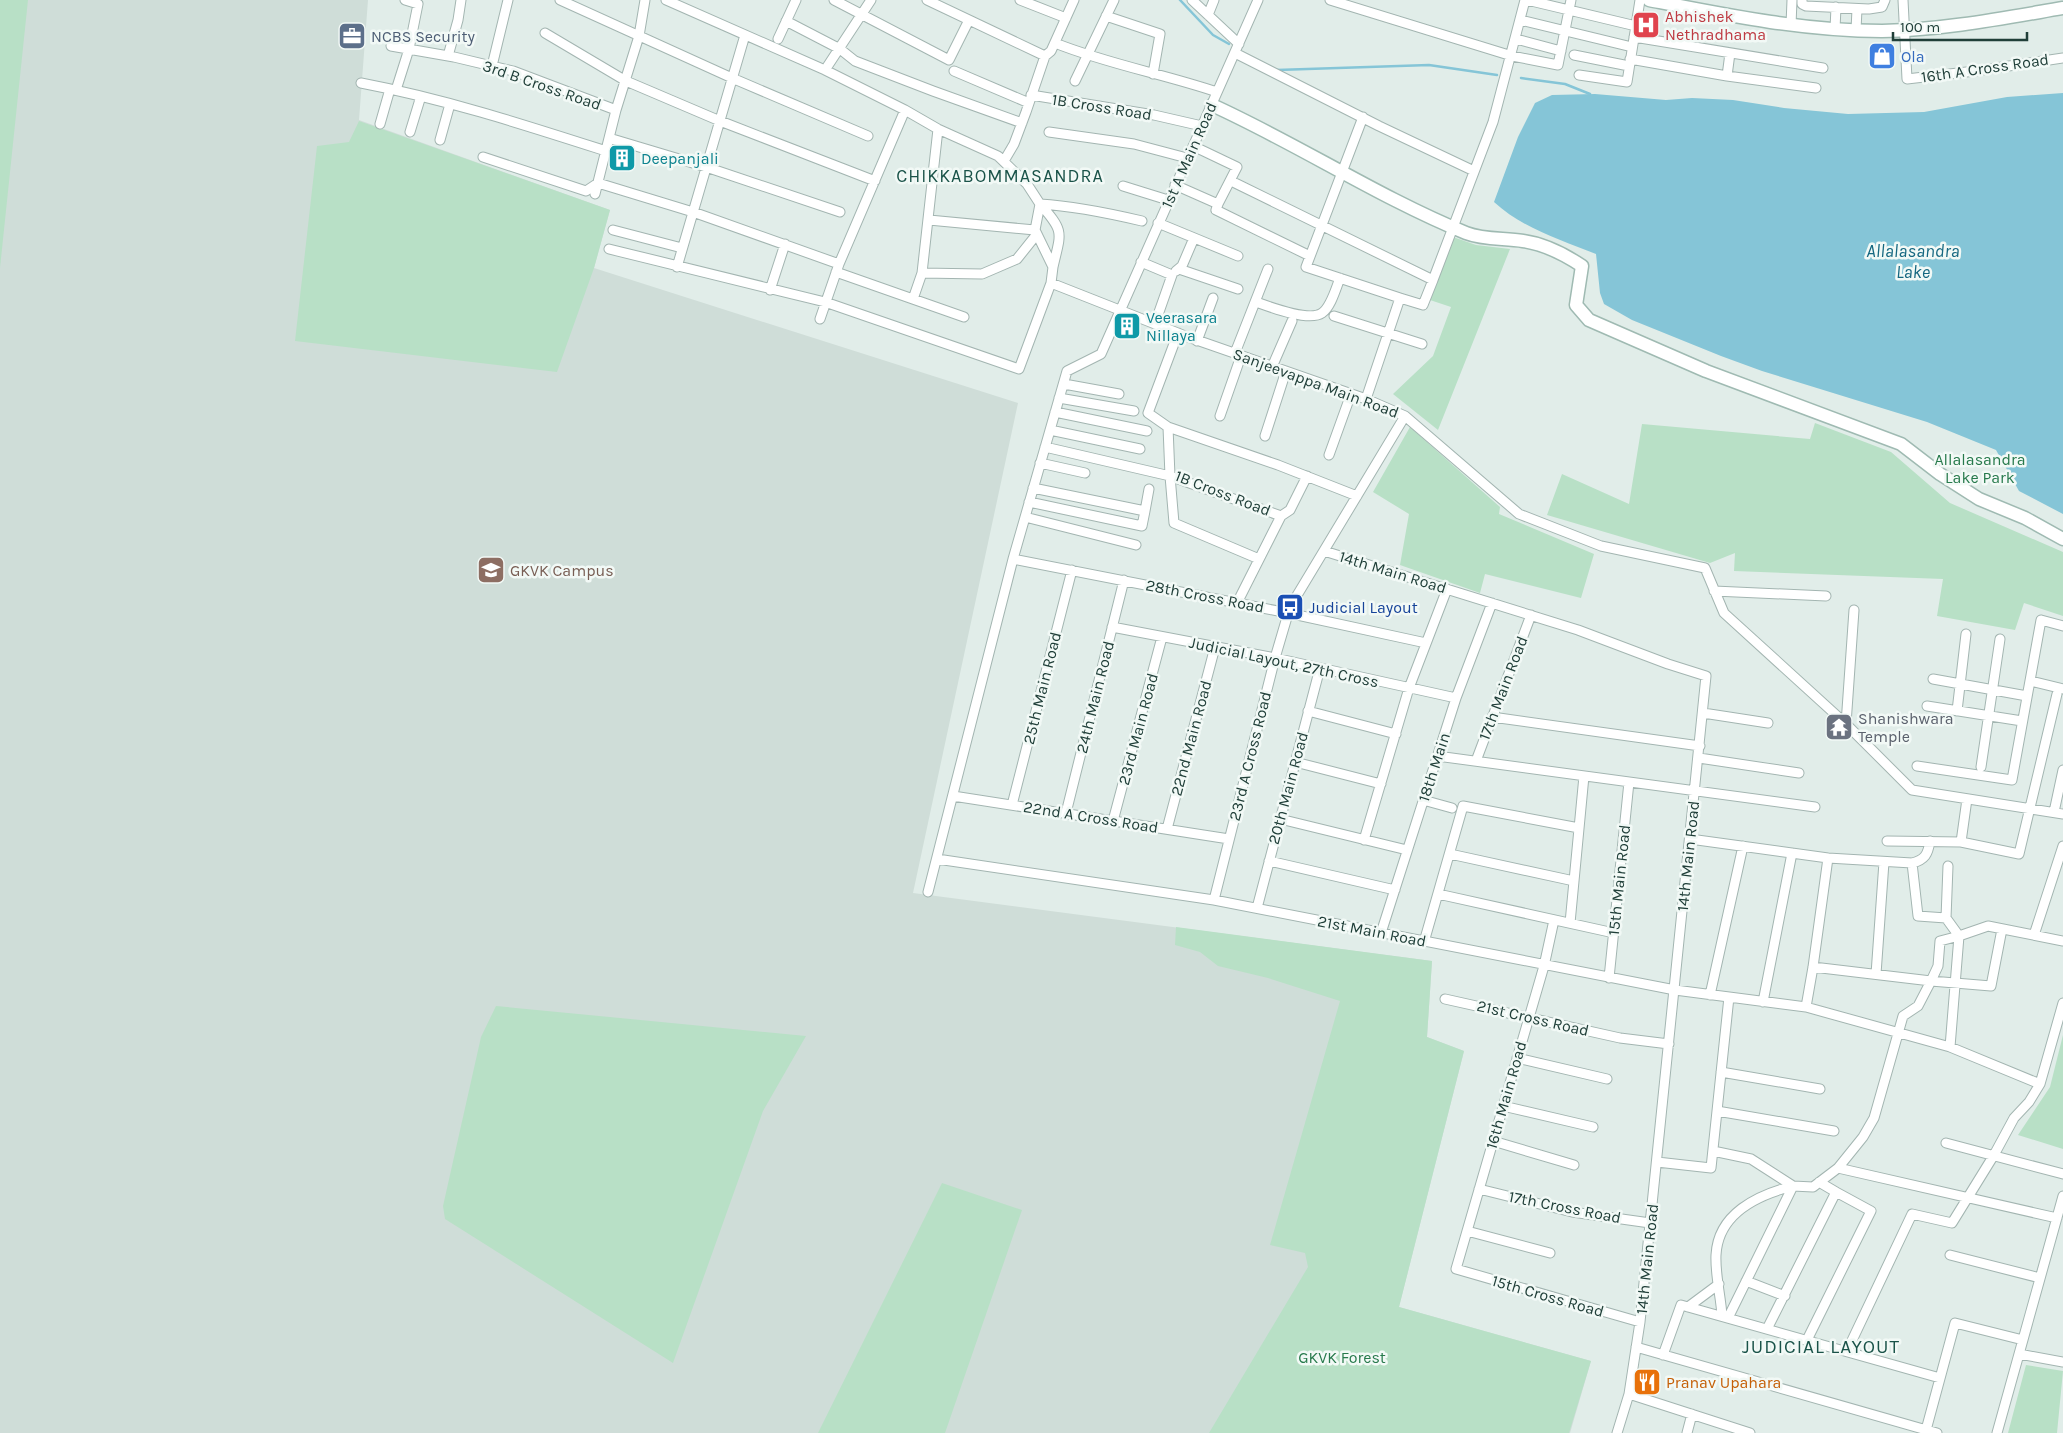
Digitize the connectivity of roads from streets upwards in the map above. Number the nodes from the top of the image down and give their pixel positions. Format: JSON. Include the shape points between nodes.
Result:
{"nodes":[{"id":1,"x":405,"y":0,"type":"edge"},
{"id":2,"x":461,"y":0,"type":"edge"},
{"id":3,"x":508,"y":0,"type":"edge"},
{"id":4,"x":560,"y":0,"type":"edge"},
{"id":5,"x":645,"y":0,"type":"edge"},
{"id":6,"x":666,"y":0,"type":"edge"},
{"id":7,"x":834,"y":0,"type":"edge"},
{"id":8,"x":871,"y":0,"type":"edge"},
{"id":9,"x":1020,"y":0,"type":"edge"},
{"id":10,"x":1074,"y":0,"type":"edge"},
{"id":11,"x":1114,"y":0,"type":"edge"},
{"id":12,"x":1192,"y":0,"type":"edge"},
{"id":13,"x":1214,"y":0,"type":"edge"},
{"id":14,"x":1258,"y":0,"type":"edge"},
{"id":15,"x":1330,"y":0,"type":"edge"},
{"id":16,"x":1526,"y":0,"type":"edge"},
{"id":17,"x":1571,"y":0,"type":"edge"},
{"id":18,"x":1640,"y":0,"type":"edge"},
{"id":19,"x":1649,"y":0,"type":"edge"},
{"id":20,"x":1792,"y":0,"type":"edge"},
{"id":21,"x":1802,"y":0,"type":"edge"},
{"id":22,"x":1884,"y":0,"type":"edge"},
{"id":23,"x":1903,"y":0,"type":"edge"},
{"id":24,"x":792,"y":1,"type":"edge"},
{"id":25,"x":932,"y":1,"type":"edge"},
{"id":26,"x":1836,"y":7,"type":"junction"},
{"id":27,"x":2063,"y":8,"type":"edge"},
{"id":28,"x":1857,"y":9,"type":"junction"},
{"id":29,"x":1569,"y":10,"type":"junction"},
{"id":30,"x":862,"y":14,"type":"junction"},
{"id":31,"x":1208,"y":15,"type":"junction"},
{"id":32,"x":1106,"y":16,"type":"junction"},
{"id":33,"x":1066,"y":18,"type":"junction"},
{"id":34,"x":968,"y":20,"type":"junction"},
{"id":35,"x":1520,"y":20,"type":"junction"},
{"id":36,"x":786,"y":21,"type":"junction"},
{"id":37,"x":1790,"y":25,"type":"junction"},
{"id":38,"x":1636,"y":26,"type":"junction"},
{"id":39,"x":1835,"y":29,"type":"junction"},
{"id":40,"x":1856,"y":30,"type":"junction"},
{"id":41,"x":1905,"y":30,"type":"junction"},
{"id":42,"x":1565,"y":31,"type":"junction"},
{"id":43,"x":545,"y":33,"type":"dead end"},
{"id":44,"x":745,"y":35,"type":"junction"},
{"id":45,"x":639,"y":36,"type":"junction"},
{"id":46,"x":1634,"y":37,"type":"junction"},
{"id":47,"x":778,"y":39,"type":"dead end"},
{"id":48,"x":1516,"y":39,"type":"junction"},
{"id":49,"x":1055,"y":43,"type":"junction"},
{"id":50,"x":391,"y":46,"type":"dead end"},
{"id":51,"x":1632,"y":47,"type":"junction"},
{"id":52,"x":1237,"y":48,"type":"junction"},
{"id":53,"x":409,"y":49,"type":"junction"},
{"id":54,"x":840,"y":49,"type":"junction"},
{"id":55,"x":1561,"y":51,"type":"junction"},
{"id":56,"x":1730,"y":53,"type":"junction"},
{"id":57,"x":1088,"y":54,"type":"junction"},
{"id":58,"x":448,"y":56,"type":"junction"},
{"id":59,"x":1045,"y":56,"type":"junction"},
{"id":60,"x":1512,"y":56,"type":"junction"},
{"id":61,"x":1574,"y":56,"type":"dead end"},
{"id":62,"x":2063,"y":58,"type":"edge"},
{"id":63,"x":1629,"y":63,"type":"junction"},
{"id":64,"x":492,"y":66,"type":"junction"},
{"id":65,"x":1823,"y":68,"type":"dead end"},
{"id":66,"x":825,"y":70,"type":"junction"},
{"id":67,"x":954,"y":71,"type":"dead end"},
{"id":68,"x":1153,"y":74,"type":"junction"},
{"id":69,"x":1579,"y":74,"type":"dead end"},
{"id":70,"x":1727,"y":76,"type":"junction"},
{"id":71,"x":732,"y":78,"type":"junction"},
{"id":72,"x":626,"y":81,"type":"junction"},
{"id":73,"x":1075,"y":81,"type":"dead end"},
{"id":74,"x":361,"y":83,"type":"dead end"},
{"id":75,"x":1816,"y":88,"type":"dead end"},
{"id":76,"x":393,"y":89,"type":"junction"},
{"id":77,"x":1217,"y":92,"type":"junction"},
{"id":78,"x":421,"y":96,"type":"junction"},
{"id":79,"x":1030,"y":99,"type":"junction"},
{"id":80,"x":450,"y":104,"type":"junction"},
{"id":81,"x":1212,"y":105,"type":"junction"},
{"id":82,"x":616,"y":110,"type":"junction"},
{"id":83,"x":905,"y":110,"type":"junction"},
{"id":84,"x":1362,"y":117,"type":"junction"},
{"id":85,"x":720,"y":121,"type":"junction"},
{"id":86,"x":1022,"y":123,"type":"junction"},
{"id":87,"x":380,"y":124,"type":"dead end"},
{"id":88,"x":1202,"y":126,"type":"junction"},
{"id":89,"x":938,"y":129,"type":"junction"},
{"id":90,"x":410,"y":132,"type":"dead end"},
{"id":91,"x":1049,"y":132,"type":"dead end"},
{"id":92,"x":868,"y":136,"type":"dead end"},
{"id":93,"x":609,"y":138,"type":"junction"},
{"id":94,"x":440,"y":140,"type":"dead end"},
{"id":95,"x":1193,"y":146,"type":"junction"},
{"id":96,"x":606,"y":151,"type":"junction"},
{"id":97,"x":483,"y":157,"type":"dead end"},
{"id":98,"x":1188,"y":158,"type":"junction"},
{"id":99,"x":1004,"y":161,"type":"junction"},
{"id":100,"x":706,"y":167,"type":"junction"},
{"id":101,"x":1474,"y":171,"type":"junction"},
{"id":102,"x":1341,"y":172,"type":"junction"},
{"id":103,"x":1231,"y":180,"type":"junction"},
{"id":104,"x":875,"y":181,"type":"junction"},
{"id":105,"x":598,"y":183,"type":"junction"},
{"id":106,"x":1175,"y":185,"type":"junction"},
{"id":107,"x":1123,"y":186,"type":"dead end"},
{"id":108,"x":596,"y":194,"type":"dead end"},
{"id":109,"x":1168,"y":200,"type":"junction"},
{"id":110,"x":1040,"y":204,"type":"junction"},
{"id":111,"x":1218,"y":204,"type":"junction"},
{"id":112,"x":693,"y":212,"type":"junction"},
{"id":113,"x":840,"y":212,"type":"dead end"},
{"id":114,"x":929,"y":220,"type":"junction"},
{"id":115,"x":1142,"y":221,"type":"dead end"},
{"id":116,"x":1158,"y":223,"type":"junction"},
{"id":117,"x":1321,"y":226,"type":"junction"},
{"id":118,"x":1452,"y":227,"type":"junction"},
{"id":119,"x":614,"y":230,"type":"dead end"},
{"id":120,"x":1036,"y":232,"type":"junction"},
{"id":121,"x":1194,"y":238,"type":"junction"},
{"id":122,"x":785,"y":244,"type":"junction"},
{"id":123,"x":682,"y":248,"type":"junction"},
{"id":124,"x":609,"y":249,"type":"dead end"},
{"id":125,"x":1238,"y":256,"type":"dead end"},
{"id":126,"x":1310,"y":256,"type":"junction"},
{"id":127,"x":1141,"y":262,"type":"junction"},
{"id":128,"x":677,"y":267,"type":"junction"},
{"id":129,"x":1053,"y":267,"type":"junction"},
{"id":130,"x":837,"y":268,"type":"junction"},
{"id":131,"x":1268,"y":269,"type":"dead end"},
{"id":132,"x":1176,"y":272,"type":"junction"},
{"id":133,"x":922,"y":273,"type":"junction"},
{"id":134,"x":1340,"y":278,"type":"junction"},
{"id":135,"x":1433,"y":280,"type":"junction"},
{"id":136,"x":1051,"y":283,"type":"junction"},
{"id":137,"x":1238,"y":289,"type":"dead end"},
{"id":138,"x":770,"y":290,"type":"junction"},
{"id":139,"x":1213,"y":298,"type":"dead end"},
{"id":140,"x":1400,"y":298,"type":"junction"},
{"id":141,"x":914,"y":299,"type":"junction"},
{"id":142,"x":825,"y":302,"type":"junction"},
{"id":143,"x":1256,"y":302,"type":"junction"},
{"id":144,"x":1120,"y":309,"type":"junction"},
{"id":145,"x":1159,"y":312,"type":"dead end"},
{"id":146,"x":1334,"y":316,"type":"dead end"},
{"id":147,"x":964,"y":317,"type":"dead end"},
{"id":148,"x":820,"y":318,"type":"dead end"},
{"id":149,"x":1292,"y":321,"type":"dead end"},
{"id":150,"x":1178,"y":333,"type":"junction"},
{"id":151,"x":1389,"y":335,"type":"junction"},
{"id":152,"x":1197,"y":341,"type":"junction"},
{"id":153,"x":1422,"y":344,"type":"dead end"},
{"id":154,"x":1238,"y":355,"type":"junction"},
{"id":155,"x":1272,"y":367,"type":"junction"},
{"id":156,"x":1286,"y":371,"type":"junction"},
{"id":157,"x":1064,"y":384,"type":"junction"},
{"id":158,"x":1119,"y":394,"type":"dead end"},
{"id":159,"x":1351,"y":394,"type":"junction"},
{"id":160,"x":1060,"y":398,"type":"junction"},
{"id":161,"x":1366,"y":399,"type":"junction"},
{"id":162,"x":1134,"y":411,"type":"dead end"},
{"id":163,"x":1055,"y":412,"type":"junction"},
{"id":164,"x":1220,"y":416,"type":"dead end"},
{"id":165,"x":1405,"y":416,"type":"junction"},
{"id":166,"x":1168,"y":427,"type":"junction"},
{"id":167,"x":1050,"y":430,"type":"junction"},
{"id":168,"x":1147,"y":431,"type":"dead end"},
{"id":169,"x":1266,"y":436,"type":"dead end"},
{"id":170,"x":1045,"y":447,"type":"junction"},
{"id":171,"x":1140,"y":449,"type":"dead end"},
{"id":172,"x":1329,"y":456,"type":"dead end"},
{"id":173,"x":1040,"y":463,"type":"junction"},
{"id":174,"x":1086,"y":473,"type":"dead end"},
{"id":175,"x":1170,"y":476,"type":"junction"},
{"id":176,"x":1307,"y":476,"type":"junction"},
{"id":177,"x":1033,"y":488,"type":"junction"},
{"id":178,"x":1149,"y":489,"type":"dead end"},
{"id":179,"x":1357,"y":496,"type":"junction"},
{"id":180,"x":1029,"y":502,"type":"junction"},
{"id":181,"x":1145,"y":511,"type":"junction"},
{"id":182,"x":1281,"y":516,"type":"junction"},
{"id":183,"x":1025,"y":517,"type":"junction"},
{"id":184,"x":2063,"y":539,"type":"edge"},
{"id":185,"x":1136,"y":545,"type":"dead end"},
{"id":186,"x":1324,"y":551,"type":"junction"},
{"id":187,"x":1013,"y":559,"type":"junction"},
{"id":188,"x":1259,"y":559,"type":"junction"},
{"id":189,"x":1072,"y":570,"type":"junction"},
{"id":190,"x":1124,"y":580,"type":"junction"},
{"id":191,"x":1447,"y":589,"type":"junction"},
{"id":192,"x":1714,"y":591,"type":"junction"},
{"id":193,"x":1826,"y":596,"type":"dead end"},
{"id":194,"x":1237,"y":603,"type":"junction"},
{"id":195,"x":1492,"y":603,"type":"junction"},
{"id":196,"x":1854,"y":610,"type":"dead end"},
{"id":197,"x":1288,"y":613,"type":"junction"},
{"id":198,"x":1531,"y":615,"type":"junction"},
{"id":199,"x":2063,"y":626,"type":"edge"},
{"id":200,"x":1112,"y":627,"type":"junction"},
{"id":201,"x":1966,"y":634,"type":"dead end"},
{"id":202,"x":1162,"y":637,"type":"junction"},
{"id":203,"x":2000,"y":639,"type":"dead end"},
{"id":204,"x":1426,"y":643,"type":"junction"},
{"id":205,"x":1215,"y":647,"type":"junction"},
{"id":206,"x":1275,"y":658,"type":"junction"},
{"id":207,"x":1320,"y":668,"type":"junction"},
{"id":208,"x":1933,"y":679,"type":"dead end"},
{"id":209,"x":2031,"y":681,"type":"junction"},
{"id":210,"x":1961,"y":684,"type":"junction"},
{"id":211,"x":1409,"y":688,"type":"junction"},
{"id":212,"x":1992,"y":690,"type":"junction"},
{"id":213,"x":2060,"y":692,"type":"edge"},
{"id":214,"x":2027,"y":696,"type":"junction"},
{"id":215,"x":1456,"y":698,"type":"junction"},
{"id":216,"x":1926,"y":706,"type":"dead end"},
{"id":217,"x":1308,"y":711,"type":"junction"},
{"id":218,"x":1958,"y":711,"type":"junction"},
{"id":219,"x":1703,"y":714,"type":"junction"},
{"id":220,"x":1987,"y":716,"type":"junction"},
{"id":221,"x":1492,"y":717,"type":"junction"},
{"id":222,"x":2022,"y":721,"type":"junction"},
{"id":223,"x":1768,"y":723,"type":"dead end"},
{"id":224,"x":1846,"y":724,"type":"junction"},
{"id":225,"x":1396,"y":734,"type":"junction"},
{"id":226,"x":1700,"y":746,"type":"junction"},
{"id":227,"x":1437,"y":756,"type":"junction"},
{"id":228,"x":1699,"y":758,"type":"junction"},
{"id":229,"x":1476,"y":761,"type":"junction"},
{"id":230,"x":1295,"y":762,"type":"junction"},
{"id":231,"x":1917,"y":766,"type":"dead end"},
{"id":232,"x":1981,"y":767,"type":"dead end"},
{"id":233,"x":2063,"y":770,"type":"edge"},
{"id":234,"x":1799,"y":773,"type":"dead end"},
{"id":235,"x":1584,"y":776,"type":"junction"},
{"id":236,"x":1629,"y":782,"type":"junction"},
{"id":237,"x":1381,"y":784,"type":"junction"},
{"id":238,"x":1695,"y":790,"type":"junction"},
{"id":239,"x":953,"y":796,"type":"junction"},
{"id":240,"x":1967,"y":799,"type":"junction"},
{"id":241,"x":1423,"y":800,"type":"junction"},
{"id":242,"x":1012,"y":805,"type":"junction"},
{"id":243,"x":1815,"y":807,"type":"dead end"},
{"id":244,"x":1452,"y":808,"type":"dead end"},
{"id":245,"x":2029,"y":810,"type":"junction"},
{"id":246,"x":1066,"y":813,"type":"junction"},
{"id":247,"x":2059,"y":813,"type":"edge"},
{"id":248,"x":1280,"y":820,"type":"junction"},
{"id":249,"x":1113,"y":821,"type":"junction"},
{"id":250,"x":1579,"y":828,"type":"junction"},
{"id":251,"x":1167,"y":829,"type":"junction"},
{"id":252,"x":1690,"y":838,"type":"junction"},
{"id":253,"x":1230,"y":839,"type":"junction"},
{"id":254,"x":1364,"y":840,"type":"junction"},
{"id":255,"x":1887,"y":841,"type":"dead end"},
{"id":256,"x":1930,"y":841,"type":"junction"},
{"id":257,"x":1961,"y":842,"type":"junction"},
{"id":258,"x":1743,"y":846,"type":"junction"},
{"id":259,"x":2063,"y":846,"type":"edge"},
{"id":260,"x":1407,"y":850,"type":"junction"},
{"id":261,"x":1792,"y":853,"type":"junction"},
{"id":262,"x":1450,"y":854,"type":"junction"},
{"id":263,"x":1828,"y":858,"type":"junction"},
{"id":264,"x":937,"y":859,"type":"junction"},
{"id":265,"x":1269,"y":861,"type":"junction"},
{"id":266,"x":1884,"y":862,"type":"junction"},
{"id":267,"x":1912,"y":863,"type":"junction"},
{"id":268,"x":1948,"y":866,"type":"dead end"},
{"id":269,"x":1574,"y":881,"type":"junction"},
{"id":270,"x":1394,"y":890,"type":"junction"},
{"id":271,"x":928,"y":892,"type":"dead end"},
{"id":272,"x":1438,"y":894,"type":"junction"},
{"id":273,"x":1214,"y":900,"type":"junction"},
{"id":274,"x":1257,"y":908,"type":"junction"},
{"id":275,"x":1946,"y":918,"type":"junction"},
{"id":276,"x":1554,"y":920,"type":"junction"},
{"id":277,"x":1570,"y":923,"type":"junction"},
{"id":278,"x":2002,"y":929,"type":"junction"},
{"id":279,"x":1380,"y":933,"type":"junction"},
{"id":280,"x":1614,"y":933,"type":"junction"},
{"id":281,"x":2034,"y":935,"type":"junction"},
{"id":282,"x":1959,"y":936,"type":"junction"},
{"id":283,"x":2063,"y":941,"type":"edge"},
{"id":284,"x":1424,"y":942,"type":"junction"},
{"id":285,"x":1544,"y":966,"type":"junction"},
{"id":286,"x":1814,"y":967,"type":"junction"},
{"id":287,"x":1876,"y":974,"type":"junction"},
{"id":288,"x":1609,"y":978,"type":"junction"},
{"id":289,"x":1932,"y":981,"type":"junction"},
{"id":290,"x":1956,"y":982,"type":"junction"},
{"id":291,"x":1675,"y":990,"type":"junction"},
{"id":292,"x":1710,"y":995,"type":"junction"},
{"id":293,"x":1729,"y":997,"type":"junction"},
{"id":294,"x":1445,"y":999,"type":"dead end"},
{"id":295,"x":1763,"y":1002,"type":"junction"},
{"id":296,"x":2063,"y":1003,"type":"edge"},
{"id":297,"x":1806,"y":1007,"type":"junction"},
{"id":298,"x":1529,"y":1018,"type":"junction"},
{"id":299,"x":1898,"y":1032,"type":"junction"},
{"id":300,"x":1669,"y":1044,"type":"junction"},
{"id":301,"x":1950,"y":1047,"type":"junction"},
{"id":302,"x":1517,"y":1058,"type":"junction"},
{"id":303,"x":1721,"y":1072,"type":"junction"},
{"id":304,"x":1607,"y":1079,"type":"dead end"},
{"id":305,"x":2040,"y":1084,"type":"junction"},
{"id":306,"x":1820,"y":1089,"type":"dead end"},
{"id":307,"x":1503,"y":1106,"type":"junction"},
{"id":308,"x":1717,"y":1111,"type":"junction"},
{"id":309,"x":1592,"y":1127,"type":"dead end"},
{"id":310,"x":1834,"y":1131,"type":"dead end"},
{"id":311,"x":1493,"y":1142,"type":"junction"},
{"id":312,"x":1946,"y":1143,"type":"dead end"},
{"id":313,"x":1712,"y":1151,"type":"junction"},
{"id":314,"x":1994,"y":1155,"type":"junction"},
{"id":315,"x":1657,"y":1162,"type":"junction"},
{"id":316,"x":1574,"y":1165,"type":"dead end"},
{"id":317,"x":1838,"y":1168,"type":"junction"},
{"id":318,"x":2063,"y":1174,"type":"edge"},
{"id":319,"x":1819,"y":1182,"type":"junction"},
{"id":320,"x":1793,"y":1186,"type":"junction"},
{"id":321,"x":1479,"y":1189,"type":"junction"},
{"id":322,"x":1836,"y":1192,"type":"junction"},
{"id":323,"x":2063,"y":1196,"type":"edge"},
{"id":324,"x":1966,"y":1198,"type":"junction"},
{"id":325,"x":2057,"y":1218,"type":"junction"},
{"id":326,"x":1650,"y":1223,"type":"junction"},
{"id":327,"x":1467,"y":1231,"type":"junction"},
{"id":328,"x":1550,"y":1253,"type":"dead end"},
{"id":329,"x":1950,"y":1255,"type":"dead end"},
{"id":330,"x":1456,"y":1269,"type":"joint"},
{"id":331,"x":2040,"y":1278,"type":"junction"},
{"id":332,"x":1746,"y":1281,"type":"junction"},
{"id":333,"x":1719,"y":1284,"type":"junction"},
{"id":334,"x":1785,"y":1296,"type":"junction"},
{"id":335,"x":1688,"y":1307,"type":"junction"},
{"id":336,"x":1725,"y":1317,"type":"junction"},
{"id":337,"x":1640,"y":1322,"type":"junction"},
{"id":338,"x":1767,"y":1329,"type":"junction"},
{"id":339,"x":1807,"y":1340,"type":"junction"},
{"id":340,"x":2023,"y":1340,"type":"junction"},
{"id":341,"x":1636,"y":1347,"type":"junction"},
{"id":342,"x":1847,"y":1351,"type":"junction"},
{"id":343,"x":2019,"y":1354,"type":"junction"},
{"id":344,"x":1663,"y":1355,"type":"junction"},
{"id":345,"x":2063,"y":1362,"type":"edge"},
{"id":346,"x":1940,"y":1378,"type":"junction"},
{"id":347,"x":1629,"y":1394,"type":"junction"},
{"id":348,"x":1692,"y":1414,"type":"junction"},
{"id":349,"x":1926,"y":1430,"type":"junction"},
{"id":350,"x":1738,"y":1431,"type":"edge"},
{"id":351,"x":1617,"y":1433,"type":"edge"},
{"id":352,"x":1687,"y":1433,"type":"edge"},
{"id":353,"x":1750,"y":1433,"type":"edge"},
{"id":354,"x":1937,"y":1433,"type":"edge"},
{"id":355,"x":1997,"y":1433,"type":"edge"}],
"edges":[{"from":1,"to":53,"type":"street","via":[[418,4]]},
{"from":2,"to":58,"type":"street"},
{"from":3,"to":64,"type":"street"},
{"from":4,"to":45,"type":"street"},
{"from":5,"to":45,"type":"street"},
{"from":6,"to":44,"type":"street"},
{"from":7,"to":30,"type":"street"},
{"from":8,"to":30,"type":"street"},
{"from":9,"to":33,"type":"street"},
{"from":10,"to":33,"type":"street"},
{"from":11,"to":32,"type":"street"},
{"from":12,"to":31,"type":"street"},
{"from":13,"to":31,"type":"street"},
{"from":14,"to":52,"type":"street","name":"1st A Main Road"},
{"from":15,"to":60,"type":"street"},
{"from":16,"to":29,"type":"street"},
{"from":16,"to":35,"type":"street"},
{"from":17,"to":29,"type":"street"},
{"from":18,"to":38,"type":"street"},
{"from":19,"to":37,"type":"street"},
{"from":20,"to":37,"type":"street"},
{"from":21,"to":26,"type":"street","via":[[1806,6]]},
{"from":22,"to":28,"type":"street","via":[[1882,7],[1877,9]]},
{"from":23,"to":41,"type":"street"},
{"from":24,"to":36,"type":"street"},
{"from":25,"to":34,"type":"street"},
{"from":26,"to":28,"type":"street"},
{"from":26,"to":39,"type":"street"},
{"from":27,"to":41,"type":"street"},
{"from":28,"to":40,"type":"street"},
{"from":29,"to":38,"type":"street"},
{"from":29,"to":42,"type":"street"},
{"from":30,"to":34,"type":"street","via":[[949,60]]},
{"from":30,"to":54,"type":"street"},
{"from":31,"to":52,"type":"street"},
{"from":32,"to":57,"type":"street"},
{"from":32,"to":68,"type":"street","via":[[1160,34]]},
{"from":33,"to":49,"type":"street"},
{"from":34,"to":59,"type":"street"},
{"from":35,"to":42,"type":"street"},
{"from":35,"to":48,"type":"street"},
{"from":36,"to":47,"type":"street"},
{"from":36,"to":54,"type":"street"},
{"from":37,"to":39,"type":"street"},
{"from":38,"to":46,"type":"street"},
{"from":39,"to":40,"type":"street"},
{"from":40,"to":41,"type":"street"},
{"from":41,"to":62,"type":"street","name":"16th A Cross Road","via":[[1907,79]]},
{"from":42,"to":51,"type":"street"},
{"from":42,"to":55,"type":"street"},
{"from":43,"to":72,"type":"street"},
{"from":44,"to":66,"type":"street"},
{"from":44,"to":71,"type":"street"},
{"from":45,"to":71,"type":"street"},
{"from":45,"to":72,"type":"street"},
{"from":46,"to":51,"type":"street"},
{"from":46,"to":56,"type":"street"},
{"from":48,"to":55,"type":"street"},
{"from":48,"to":60,"type":"street"},
{"from":49,"to":57,"type":"street"},
{"from":49,"to":59,"type":"street"},
{"from":50,"to":53,"type":"street","name":"3rd B Cross Road"},
{"from":51,"to":63,"type":"street"},
{"from":52,"to":77,"type":"street","name":"1st A Main Road"},
{"from":52,"to":84,"type":"street"},
{"from":53,"to":58,"type":"street","name":"3rd B Cross Road"},
{"from":53,"to":76,"type":"street"},
{"from":54,"to":66,"type":"street"},
{"from":54,"to":86,"type":"street","via":[[855,61]]},
{"from":55,"to":60,"type":"street","via":[[1558,65]]},
{"from":56,"to":65,"type":"street"},
{"from":56,"to":70,"type":"street"},
{"from":57,"to":68,"type":"street"},
{"from":57,"to":73,"type":"street"},
{"from":58,"to":64,"type":"street","name":"3rd B Cross Road"},
{"from":59,"to":79,"type":"street"},
{"from":60,"to":101,"type":"street","via":[[1494,122]]},
{"from":61,"to":63,"type":"street"},
{"from":63,"to":69,"type":"street","via":[[1626,82]]},
{"from":63,"to":70,"type":"street"},
{"from":64,"to":82,"type":"street","name":"3rd B Cross Road"},
{"from":66,"to":83,"type":"street"},
{"from":67,"to":79,"type":"street","name":"1B Cross Road"},
{"from":68,"to":77,"type":"street"},
{"from":70,"to":75,"type":"street"},
{"from":71,"to":85,"type":"street"},
{"from":71,"to":92,"type":"street"},
{"from":72,"to":82,"type":"street"},
{"from":72,"to":85,"type":"street"},
{"from":74,"to":76,"type":"street"},
{"from":76,"to":78,"type":"street"},
{"from":76,"to":87,"type":"street"},
{"from":77,"to":81,"type":"street","name":"1st A Main Road"},
{"from":78,"to":80,"type":"street"},
{"from":78,"to":90,"type":"street"},
{"from":79,"to":86,"type":"street"},
{"from":79,"to":88,"type":"street","name":"1B Cross Road","via":[[1154,115]]},
{"from":80,"to":94,"type":"street"},
{"from":80,"to":96,"type":"street"},
{"from":81,"to":88,"type":"street","name":"1st A Main Road"},
{"from":81,"to":102,"type":"street","via":[[1259,126]]},
{"from":82,"to":93,"type":"street"},
{"from":83,"to":89,"type":"street"},
{"from":83,"to":104,"type":"street"},
{"from":84,"to":101,"type":"street"},
{"from":84,"to":102,"type":"street"},
{"from":85,"to":100,"type":"street"},
{"from":85,"to":104,"type":"street"},
{"from":86,"to":99,"type":"street"},
{"from":88,"to":95,"type":"street","name":"1st A Main Road"},
{"from":89,"to":99,"type":"street"},
{"from":89,"to":114,"type":"street"},
{"from":91,"to":98,"type":"street","via":[[1134,144]]},
{"from":93,"to":96,"type":"street"},
{"from":93,"to":100,"type":"street"},
{"from":95,"to":98,"type":"street","name":"1st A Main Road"},
{"from":95,"to":103,"type":"street","via":[[1237,167]]},
{"from":96,"to":105,"type":"street"},
{"from":97,"to":105,"type":"street","via":[[586,191]]},
{"from":98,"to":106,"type":"street","name":"1st A Main Road"},
{"from":99,"to":110,"type":"street"},
{"from":100,"to":112,"type":"street"},
{"from":100,"to":113,"type":"street"},
{"from":101,"to":118,"type":"street"},
{"from":102,"to":117,"type":"street"},
{"from":102,"to":118,"type":"street"},
{"from":103,"to":111,"type":"street"},
{"from":103,"to":117,"type":"street"},
{"from":104,"to":130,"type":"street"},
{"from":105,"to":108,"type":"street"},
{"from":105,"to":112,"type":"street"},
{"from":106,"to":109,"type":"street","name":"1st A Main Road"},
{"from":106,"to":111,"type":"street"},
{"from":107,"to":109,"type":"street"},
{"from":109,"to":116,"type":"street","name":"1st A Main Road"},
{"from":110,"to":115,"type":"street"},
{"from":110,"to":120,"type":"street"},
{"from":110,"to":129,"type":"street","via":[[1060,231]]},
{"from":111,"to":126,"type":"street","via":[[1216,210]]},
{"from":112,"to":122,"type":"street"},
{"from":112,"to":123,"type":"street"},
{"from":114,"to":120,"type":"street"},
{"from":114,"to":133,"type":"street"},
{"from":116,"to":121,"type":"street"},
{"from":116,"to":127,"type":"street","name":"1st A Main Road"},
{"from":117,"to":126,"type":"street"},
{"from":117,"to":135,"type":"street"},
{"from":118,"to":135,"type":"street"},
{"from":118,"to":184,"type":"street","via":[[1469,234],[1524,241],[1563,254],[1582,266],[1576,305],[1589,320],[1706,371],[1901,444],[1978,499],[2026,518]]},
{"from":119,"to":123,"type":"street"},
{"from":120,"to":129,"type":"street"},
{"from":120,"to":133,"type":"street","via":[[1017,259],[982,274]]},
{"from":121,"to":125,"type":"street"},
{"from":121,"to":132,"type":"street"},
{"from":122,"to":130,"type":"street"},
{"from":122,"to":138,"type":"street"},
{"from":123,"to":128,"type":"street"},
{"from":124,"to":128,"type":"street"},
{"from":126,"to":134,"type":"street","via":[[1306,267]]},
{"from":127,"to":132,"type":"street"},
{"from":127,"to":144,"type":"street","name":"1st A Main Road"},
{"from":128,"to":138,"type":"street"},
{"from":129,"to":136,"type":"street"},
{"from":130,"to":141,"type":"street"},
{"from":130,"to":142,"type":"street"},
{"from":131,"to":143,"type":"street"},
{"from":132,"to":137,"type":"street"},
{"from":132,"to":145,"type":"street"},
{"from":133,"to":141,"type":"street"},
{"from":134,"to":140,"type":"street"},
{"from":134,"to":143,"type":"street","via":[[1327,309],[1321,314],[1291,313]]},
{"from":135,"to":140,"type":"street","via":[[1423,306]]},
{"from":136,"to":142,"type":"street","via":[[1019,369]]},
{"from":136,"to":144,"type":"street","name":"Sanjeevappa Main Road"},
{"from":138,"to":142,"type":"street"},
{"from":139,"to":152,"type":"street"},
{"from":140,"to":151,"type":"street"},
{"from":141,"to":147,"type":"street"},
{"from":142,"to":148,"type":"street"},
{"from":143,"to":154,"type":"street"},
{"from":144,"to":150,"type":"street","name":"Sanjeevappa Main Road"},
{"from":144,"to":157,"type":"street","name":"1st A Main Road","via":[[1101,354],[1068,370]]},
{"from":146,"to":151,"type":"street"},
{"from":149,"to":155,"type":"street"},
{"from":150,"to":152,"type":"street","name":"Sanjeevappa Main Road"},
{"from":150,"to":166,"type":"street","via":[[1148,413]]},
{"from":151,"to":153,"type":"street"},
{"from":151,"to":161,"type":"street"},
{"from":152,"to":154,"type":"street","name":"Sanjeevappa Main Road"},
{"from":154,"to":155,"type":"street","name":"Sanjeevappa Main Road"},
{"from":154,"to":164,"type":"street"},
{"from":155,"to":156,"type":"street","name":"Sanjeevappa Main Road"},
{"from":156,"to":159,"type":"street","name":"Sanjeevappa Main Road"},
{"from":156,"to":169,"type":"street"},
{"from":157,"to":158,"type":"street"},
{"from":157,"to":160,"type":"street","name":"1st A Main Road"},
{"from":159,"to":161,"type":"street","name":"Sanjeevappa Main Road"},
{"from":159,"to":172,"type":"street"},
{"from":160,"to":162,"type":"street"},
{"from":160,"to":163,"type":"street","name":"1st A Main Road"},
{"from":161,"to":165,"type":"street","name":"Sanjeevappa Main Road"},
{"from":163,"to":167,"type":"street","name":"1st A Main Road"},
{"from":163,"to":168,"type":"street"},
{"from":165,"to":179,"type":"street","name":"23rd A Cross Road"},
{"from":165,"to":192,"type":"street","name":"Sanjeevappa Main Road","via":[[1519,514],[1601,546],[1705,568]]},
{"from":166,"to":175,"type":"street","name":"1B Cross Road"},
{"from":166,"to":176,"type":"street"},
{"from":167,"to":170,"type":"street","name":"1st A Main Road"},
{"from":167,"to":171,"type":"street"},
{"from":170,"to":173,"type":"street","name":"1st A Main Road"},
{"from":170,"to":175,"type":"street"},
{"from":173,"to":174,"type":"street"},
{"from":173,"to":177,"type":"street","name":"1st A Main Road"},
{"from":175,"to":182,"type":"street","name":"1B Cross Road"},
{"from":175,"to":188,"type":"street","via":[[1174,523]]},
{"from":176,"to":179,"type":"street"},
{"from":176,"to":182,"type":"street","via":[[1290,510]]},
{"from":177,"to":180,"type":"street","name":"1st A Main Road"},
{"from":177,"to":181,"type":"street"},
{"from":178,"to":181,"type":"street"},
{"from":179,"to":186,"type":"street","name":"23rd A Cross Road"},
{"from":180,"to":181,"type":"street","via":[[1142,526]]},
{"from":180,"to":183,"type":"street","name":"1st A Main Road"},
{"from":182,"to":188,"type":"street"},
{"from":183,"to":185,"type":"street"},
{"from":183,"to":187,"type":"street","name":"1st A Main Road"},
{"from":186,"to":191,"type":"street","name":"14th Main Road"},
{"from":186,"to":197,"type":"street","name":"23rd A Cross Road"},
{"from":187,"to":189,"type":"street","name":"28th Cross Road"},
{"from":187,"to":239,"type":"street","name":"1st A Main Road"},
{"from":188,"to":194,"type":"street"},
{"from":189,"to":190,"type":"street","name":"28th Cross Road"},
{"from":189,"to":242,"type":"street","name":"25th Main Road"},
{"from":190,"to":194,"type":"street","name":"28th Cross Road"},
{"from":190,"to":200,"type":"street","name":"24th Main Road"},
{"from":191,"to":195,"type":"street","name":"14th Main Road"},
{"from":191,"to":204,"type":"street"},
{"from":192,"to":193,"type":"street"},
{"from":192,"to":224,"type":"street","name":"Sanjeevappa Main Road","via":[[1724,613]]},
{"from":194,"to":197,"type":"street","name":"28th Cross Road"},
{"from":195,"to":198,"type":"street","name":"14th Main Road"},
{"from":195,"to":215,"type":"street","name":"18th Main"},
{"from":196,"to":224,"type":"street"},
{"from":197,"to":204,"type":"street","name":"28th Cross Road"},
{"from":197,"to":206,"type":"street","name":"23rd A Cross Road"},
{"from":198,"to":219,"type":"street","name":"14th Main Road","via":[[1706,676]]},
{"from":198,"to":221,"type":"street","name":"17th Main Road"},
{"from":199,"to":209,"type":"street","via":[[2041,620]]},
{"from":200,"to":202,"type":"street","name":"Judicial Layout, 27th Cross"},
{"from":200,"to":246,"type":"street","name":"24th Main Road"},
{"from":201,"to":210,"type":"street"},
{"from":202,"to":205,"type":"street","name":"Judicial Layout, 27th Cross"},
{"from":202,"to":249,"type":"street","name":"23rd Main Road"},
{"from":203,"to":212,"type":"street"},
{"from":204,"to":211,"type":"street"},
{"from":205,"to":206,"type":"street","name":"Judicial Layout, 27th Cross"},
{"from":205,"to":251,"type":"street","name":"22nd Main Road"},
{"from":206,"to":207,"type":"street","name":"Judicial Layout, 27th Cross"},
{"from":206,"to":253,"type":"street","name":"23rd A Cross Road"},
{"from":207,"to":211,"type":"street","name":"Judicial Layout, 27th Cross"},
{"from":207,"to":217,"type":"street","name":"20th Main Road"},
{"from":208,"to":210,"type":"street"},
{"from":209,"to":213,"type":"street"},
{"from":209,"to":214,"type":"street"},
{"from":210,"to":212,"type":"street"},
{"from":210,"to":218,"type":"street"},
{"from":211,"to":215,"type":"street","name":"Judicial Layout, 27th Cross"},
{"from":211,"to":225,"type":"street"},
{"from":212,"to":214,"type":"street"},
{"from":212,"to":220,"type":"street"},
{"from":213,"to":245,"type":"street"},
{"from":214,"to":222,"type":"street"},
{"from":215,"to":227,"type":"street","name":"18th Main"},
{"from":216,"to":218,"type":"street"},
{"from":217,"to":225,"type":"street"},
{"from":217,"to":230,"type":"street","name":"20th Main Road"},
{"from":218,"to":220,"type":"street"},
{"from":219,"to":223,"type":"street"},
{"from":219,"to":226,"type":"street","name":"14th Main Road"},
{"from":220,"to":222,"type":"street"},
{"from":220,"to":232,"type":"street"},
{"from":221,"to":226,"type":"street"},
{"from":221,"to":229,"type":"street","name":"17th Main Road"},
{"from":222,"to":231,"type":"street","via":[[2012,780]]},
{"from":224,"to":240,"type":"street","name":"Sanjeevappa Main Road","via":[[1912,790]]},
{"from":225,"to":237,"type":"street"},
{"from":226,"to":228,"type":"street","name":"14th Main Road"},
{"from":227,"to":229,"type":"street"},
{"from":227,"to":241,"type":"street","name":"18th Main"},
{"from":228,"to":234,"type":"street"},
{"from":228,"to":238,"type":"street","name":"14th Main Road"},
{"from":229,"to":235,"type":"street"},
{"from":230,"to":237,"type":"street"},
{"from":230,"to":248,"type":"street","name":"20th Main Road"},
{"from":233,"to":247,"type":"street"},
{"from":235,"to":236,"type":"street"},
{"from":235,"to":250,"type":"street"},
{"from":236,"to":238,"type":"street"},
{"from":236,"to":280,"type":"street","name":"15th Main Road"},
{"from":237,"to":254,"type":"street"},
{"from":238,"to":243,"type":"street"},
{"from":238,"to":252,"type":"street","name":"14th Main Road"},
{"from":239,"to":242,"type":"street","name":"22nd A Cross Road"},
{"from":239,"to":264,"type":"street","name":"1st A Main Road"},
{"from":240,"to":245,"type":"street","name":"Sanjeevappa Main Road"},
{"from":240,"to":257,"type":"street"},
{"from":241,"to":244,"type":"street"},
{"from":241,"to":260,"type":"street","name":"18th Main"},
{"from":242,"to":246,"type":"street","name":"22nd A Cross Road"},
{"from":245,"to":247,"type":"street","name":"Sanjeevappa Main Road"},
{"from":245,"to":257,"type":"street","via":[[2019,854]]},
{"from":246,"to":249,"type":"street","name":"22nd A Cross Road"},
{"from":248,"to":254,"type":"street"},
{"from":248,"to":265,"type":"street","name":"20th Main Road"},
{"from":249,"to":251,"type":"street","name":"22nd A Cross Road"},
{"from":250,"to":262,"type":"street","via":[[1463,806]]},
{"from":250,"to":269,"type":"street"},
{"from":251,"to":253,"type":"street","name":"22nd A Cross Road"},
{"from":252,"to":258,"type":"street"},
{"from":252,"to":291,"type":"street","name":"14th Main Road"},
{"from":253,"to":273,"type":"street","name":"23rd A Cross Road"},
{"from":254,"to":260,"type":"street"},
{"from":255,"to":256,"type":"street"},
{"from":256,"to":257,"type":"street"},
{"from":256,"to":267,"type":"street","via":[[1926,856]]},
{"from":258,"to":261,"type":"street"},
{"from":258,"to":292,"type":"street"},
{"from":259,"to":281,"type":"street"},
{"from":260,"to":270,"type":"street","name":"18th Main"},
{"from":261,"to":263,"type":"street"},
{"from":261,"to":295,"type":"street"},
{"from":262,"to":269,"type":"street"},
{"from":262,"to":272,"type":"street"},
{"from":263,"to":266,"type":"street"},
{"from":263,"to":286,"type":"street"},
{"from":264,"to":271,"type":"street","name":"1st A Main Road"},
{"from":264,"to":273,"type":"street","name":"21st Main Road"},
{"from":265,"to":270,"type":"street"},
{"from":265,"to":274,"type":"street","name":"20th Main Road"},
{"from":266,"to":267,"type":"street"},
{"from":266,"to":287,"type":"street"},
{"from":267,"to":275,"type":"street","via":[[1918,916]]},
{"from":268,"to":275,"type":"street"},
{"from":269,"to":277,"type":"street"},
{"from":270,"to":279,"type":"street","name":"18th Main"},
{"from":272,"to":276,"type":"street"},
{"from":272,"to":284,"type":"street"},
{"from":273,"to":274,"type":"street","name":"21st Main Road"},
{"from":274,"to":279,"type":"street","name":"21st Main Road"},
{"from":275,"to":282,"type":"street"},
{"from":276,"to":277,"type":"street"},
{"from":276,"to":285,"type":"street","name":"16th Main Road"},
{"from":277,"to":280,"type":"street"},
{"from":278,"to":281,"type":"street"},
{"from":278,"to":282,"type":"street","via":[[1988,926]]},
{"from":278,"to":290,"type":"street","via":[[1991,986]]},
{"from":279,"to":284,"type":"street","name":"21st Main Road"},
{"from":280,"to":288,"type":"street","name":"15th Main Road"},
{"from":281,"to":283,"type":"street"},
{"from":282,"to":289,"type":"street","via":[[1940,941],[1938,966]]},
{"from":282,"to":290,"type":"street"},
{"from":284,"to":285,"type":"street","name":"21st Main Road"},
{"from":285,"to":288,"type":"street","name":"21st Main Road"},
{"from":285,"to":298,"type":"street","name":"16th Main Road"},
{"from":286,"to":287,"type":"street"},
{"from":286,"to":297,"type":"street"},
{"from":287,"to":289,"type":"street"},
{"from":288,"to":291,"type":"street","name":"21st Main Road"},
{"from":289,"to":290,"type":"street"},
{"from":289,"to":299,"type":"street","via":[[1918,1006],[1903,1016]]},
{"from":290,"to":301,"type":"street"},
{"from":291,"to":292,"type":"street","name":"21st Main Road"},
{"from":291,"to":300,"type":"street","name":"14th Main Road"},
{"from":292,"to":293,"type":"street","name":"21st Main Road"},
{"from":293,"to":295,"type":"street","name":"21st Main Road"},
{"from":293,"to":303,"type":"street"},
{"from":294,"to":298,"type":"street","name":"21st Cross Road"},
{"from":295,"to":297,"type":"street","name":"21st Main Road"},
{"from":296,"to":305,"type":"street"},
{"from":297,"to":299,"type":"street","name":"21st Main Road"},
{"from":298,"to":300,"type":"street","name":"21st Cross Road","via":[[1620,1038]]},
{"from":298,"to":302,"type":"street","name":"16th Main Road"},
{"from":299,"to":301,"type":"street","name":"21st Main Road"},
{"from":299,"to":317,"type":"street","via":[[1874,1118]]},
{"from":300,"to":315,"type":"street","name":"14th Main Road"},
{"from":301,"to":305,"type":"street","name":"21st Main Road"},
{"from":302,"to":304,"type":"street"},
{"from":302,"to":307,"type":"street","name":"16th Main Road"},
{"from":303,"to":306,"type":"street"},
{"from":303,"to":308,"type":"street"},
{"from":305,"to":314,"type":"street","via":[[2014,1118]]},
{"from":307,"to":309,"type":"street"},
{"from":307,"to":311,"type":"street","name":"16th Main Road"},
{"from":308,"to":310,"type":"street"},
{"from":308,"to":313,"type":"street"},
{"from":311,"to":316,"type":"street"},
{"from":311,"to":321,"type":"street","name":"16th Main Road"},
{"from":312,"to":314,"type":"street"},
{"from":313,"to":315,"type":"street","via":[[1711,1168]]},
{"from":313,"to":320,"type":"street","via":[[1751,1159]]},
{"from":314,"to":318,"type":"street"},
{"from":314,"to":324,"type":"street"},
{"from":315,"to":326,"type":"street","name":"14th Main Road"},
{"from":317,"to":319,"type":"street"},
{"from":317,"to":324,"type":"street"},
{"from":319,"to":320,"type":"street","via":[[1813,1186]]},
{"from":319,"to":322,"type":"street"},
{"from":320,"to":332,"type":"street"},
{"from":320,"to":333,"type":"street","via":[[1771,1192],[1728,1220],[1719,1235],[1716,1256]]},
{"from":321,"to":326,"type":"street","name":"17th Cross Road","via":[[1572,1212]]},
{"from":321,"to":327,"type":"street","name":"16th Main Road"},
{"from":322,"to":334,"type":"street"},
{"from":322,"to":339,"type":"street","via":[[1871,1210]]},
{"from":323,"to":325,"type":"street"},
{"from":324,"to":325,"type":"street"},
{"from":324,"to":342,"type":"street","via":[[1952,1223],[1912,1214]]},
{"from":325,"to":331,"type":"street"},
{"from":326,"to":337,"type":"street","name":"14th Main Road"},
{"from":327,"to":328,"type":"street"},
{"from":327,"to":330,"type":"street","name":"16th Main Road"},
{"from":329,"to":331,"type":"street"},
{"from":330,"to":337,"type":"street","name":"15th Cross Road"},
{"from":331,"to":340,"type":"street"},
{"from":332,"to":334,"type":"street"},
{"from":332,"to":336,"type":"street"},
{"from":333,"to":335,"type":"street"},
{"from":333,"to":336,"type":"street"},
{"from":334,"to":338,"type":"street"},
{"from":335,"to":336,"type":"street"},
{"from":335,"to":344,"type":"street","via":[[1681,1305]]},
{"from":336,"to":338,"type":"street"},
{"from":337,"to":341,"type":"street","name":"14th Main Road"},
{"from":338,"to":339,"type":"street"},
{"from":339,"to":342,"type":"street"},
{"from":340,"to":343,"type":"street"},
{"from":340,"to":346,"type":"street","via":[[1955,1323]]},
{"from":341,"to":344,"type":"street"},
{"from":341,"to":347,"type":"street","name":"14th Main Road"},
{"from":342,"to":346,"type":"street"},
{"from":343,"to":345,"type":"street"},
{"from":343,"to":355,"type":"street"},
{"from":344,"to":349,"type":"street"},
{"from":346,"to":349,"type":"street"},
{"from":347,"to":348,"type":"street"},
{"from":347,"to":351,"type":"street","name":"14th Main Road"},
{"from":348,"to":350,"type":"street"},
{"from":348,"to":352,"type":"street"},
{"from":349,"to":354,"type":"street"},
{"from":350,"to":353,"type":"street"}]}
